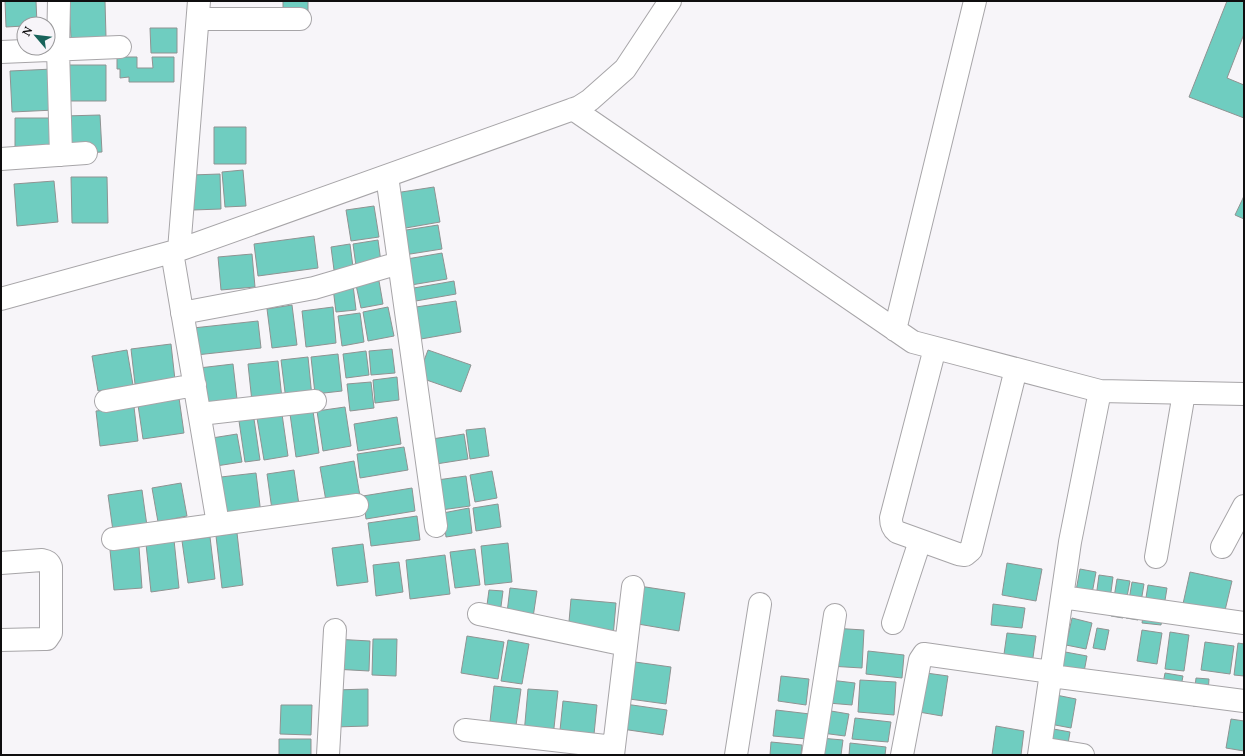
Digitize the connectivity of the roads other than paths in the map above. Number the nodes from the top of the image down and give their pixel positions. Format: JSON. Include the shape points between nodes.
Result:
{"nodes":[{"id":1,"x":58,"y":1,"type":"edge"},
{"id":2,"x":670,"y":1,"type":"edge"},
{"id":3,"x":975,"y":1,"type":"edge"},
{"id":4,"x":199,"y":10,"type":"edge"},
{"id":5,"x":300,"y":19,"type":"dead end"},
{"id":6,"x":120,"y":47,"type":"dead end"},
{"id":7,"x":58,"y":49,"type":"junction"},
{"id":8,"x":1,"y":52,"type":"edge"},
{"id":9,"x":573,"y":109,"type":"junction"},
{"id":10,"x":86,"y":153,"type":"dead end"},
{"id":11,"x":61,"y":154,"type":"junction"},
{"id":12,"x":1,"y":159,"type":"edge"},
{"id":13,"x":387,"y":176,"type":"junction"},
{"id":14,"x":175,"y":251,"type":"junction"},
{"id":15,"x":399,"y":263,"type":"junction"},
{"id":16,"x":1,"y":299,"type":"edge"},
{"id":17,"x":182,"y":313,"type":"junction"},
{"id":18,"x":895,"y":330,"type":"junction"},
{"id":19,"x":935,"y":348,"type":"junction"},
{"id":20,"x":1016,"y":369,"type":"junction"},
{"id":21,"x":195,"y":384,"type":"junction"},
{"id":22,"x":1100,"y":392,"type":"junction"},
{"id":23,"x":1184,"y":393,"type":"junction"},
{"id":24,"x":1244,"y":394,"type":"edge"},
{"id":25,"x":106,"y":400,"type":"dead end"},
{"id":26,"x":315,"y":400,"type":"dead end"},
{"id":27,"x":200,"y":414,"type":"junction"},
{"id":28,"x":356,"y":505,"type":"dead end"},
{"id":29,"x":1244,"y":506,"type":"edge"},
{"id":30,"x":218,"y":524,"type":"junction"},
{"id":31,"x":436,"y":526,"type":"dead end"},
{"id":32,"x":112,"y":539,"type":"dead end"},
{"id":33,"x":920,"y":541,"type":"junction"},
{"id":34,"x":1222,"y":547,"type":"dead end"},
{"id":35,"x":1156,"y":557,"type":"dead end"},
{"id":36,"x":1,"y":563,"type":"edge"},
{"id":37,"x":633,"y":587,"type":"dead end"},
{"id":38,"x":1062,"y":597,"type":"junction"},
{"id":39,"x":760,"y":604,"type":"dead end"},
{"id":40,"x":479,"y":614,"type":"dead end"},
{"id":41,"x":835,"y":615,"type":"dead end"},
{"id":42,"x":893,"y":623,"type":"dead end"},
{"id":43,"x":1244,"y":623,"type":"edge"},
{"id":44,"x":335,"y":630,"type":"dead end"},
{"id":45,"x":1,"y":640,"type":"edge"},
{"id":46,"x":626,"y":645,"type":"junction"},
{"id":47,"x":1051,"y":674,"type":"junction"},
{"id":48,"x":1244,"y":702,"type":"edge"},
{"id":49,"x":465,"y":730,"type":"dead end"},
{"id":50,"x":520,"y":746,"type":"edge"},
{"id":51,"x":614,"y":751,"type":"edge"},
{"id":52,"x":1040,"y":751,"type":"edge"},
{"id":53,"x":328,"y":755,"type":"edge"},
{"id":54,"x":736,"y":755,"type":"edge"},
{"id":55,"x":813,"y":755,"type":"edge"},
{"id":56,"x":902,"y":755,"type":"edge"},
{"id":57,"x":1083,"y":755,"type":"edge"}],
"edges":[{"from":1,"to":7,"type":"street"},
{"from":2,"to":9,"type":"street","via":[[625,69],[590,100]]},
{"from":3,"to":18,"type":"street"},
{"from":4,"to":5,"type":"street"},
{"from":4,"to":14,"type":"street"},
{"from":6,"to":7,"type":"street"},
{"from":7,"to":8,"type":"street"},
{"from":7,"to":11,"type":"street"},
{"from":9,"to":13,"type":"street"},
{"from":9,"to":18,"type":"street"},
{"from":10,"to":11,"type":"street"},
{"from":11,"to":12,"type":"street"},
{"from":13,"to":14,"type":"street"},
{"from":13,"to":15,"type":"street"},
{"from":14,"to":16,"type":"street"},
{"from":14,"to":17,"type":"street"},
{"from":15,"to":17,"type":"street","via":[[314,288]]},
{"from":15,"to":31,"type":"street"},
{"from":17,"to":21,"type":"street"},
{"from":18,"to":19,"type":"street","via":[[913,342]]},
{"from":19,"to":20,"type":"street"},
{"from":19,"to":33,"type":"street","via":[[891,518],[896,532]]},
{"from":20,"to":22,"type":"street"},
{"from":20,"to":33,"type":"street","via":[[971,550],[965,555],[958,554]]},
{"from":21,"to":25,"type":"street"},
{"from":21,"to":27,"type":"street"},
{"from":22,"to":23,"type":"street"},
{"from":22,"to":38,"type":"street","via":[[1070,542]]},
{"from":23,"to":24,"type":"street"},
{"from":23,"to":35,"type":"street"},
{"from":26,"to":27,"type":"street"},
{"from":27,"to":30,"type":"street"},
{"from":28,"to":30,"type":"street"},
{"from":29,"to":34,"type":"street"},
{"from":30,"to":32,"type":"street"},
{"from":33,"to":42,"type":"street"},
{"from":36,"to":45,"type":"street","via":[[42,560],[47,561],[51,567],[51,632],[47,639]]},
{"from":37,"to":46,"type":"street"},
{"from":38,"to":43,"type":"street"},
{"from":38,"to":47,"type":"street"},
{"from":39,"to":54,"type":"street"},
{"from":40,"to":46,"type":"street"},
{"from":41,"to":55,"type":"street"},
{"from":44,"to":53,"type":"street"},
{"from":46,"to":51,"type":"street"},
{"from":47,"to":48,"type":"street"},
{"from":47,"to":52,"type":"street"},
{"from":47,"to":56,"type":"street","via":[[924,654],[920,660]]},
{"from":49,"to":50,"type":"street"},
{"from":50,"to":51,"type":"street"},
{"from":52,"to":57,"type":"street"}]}
